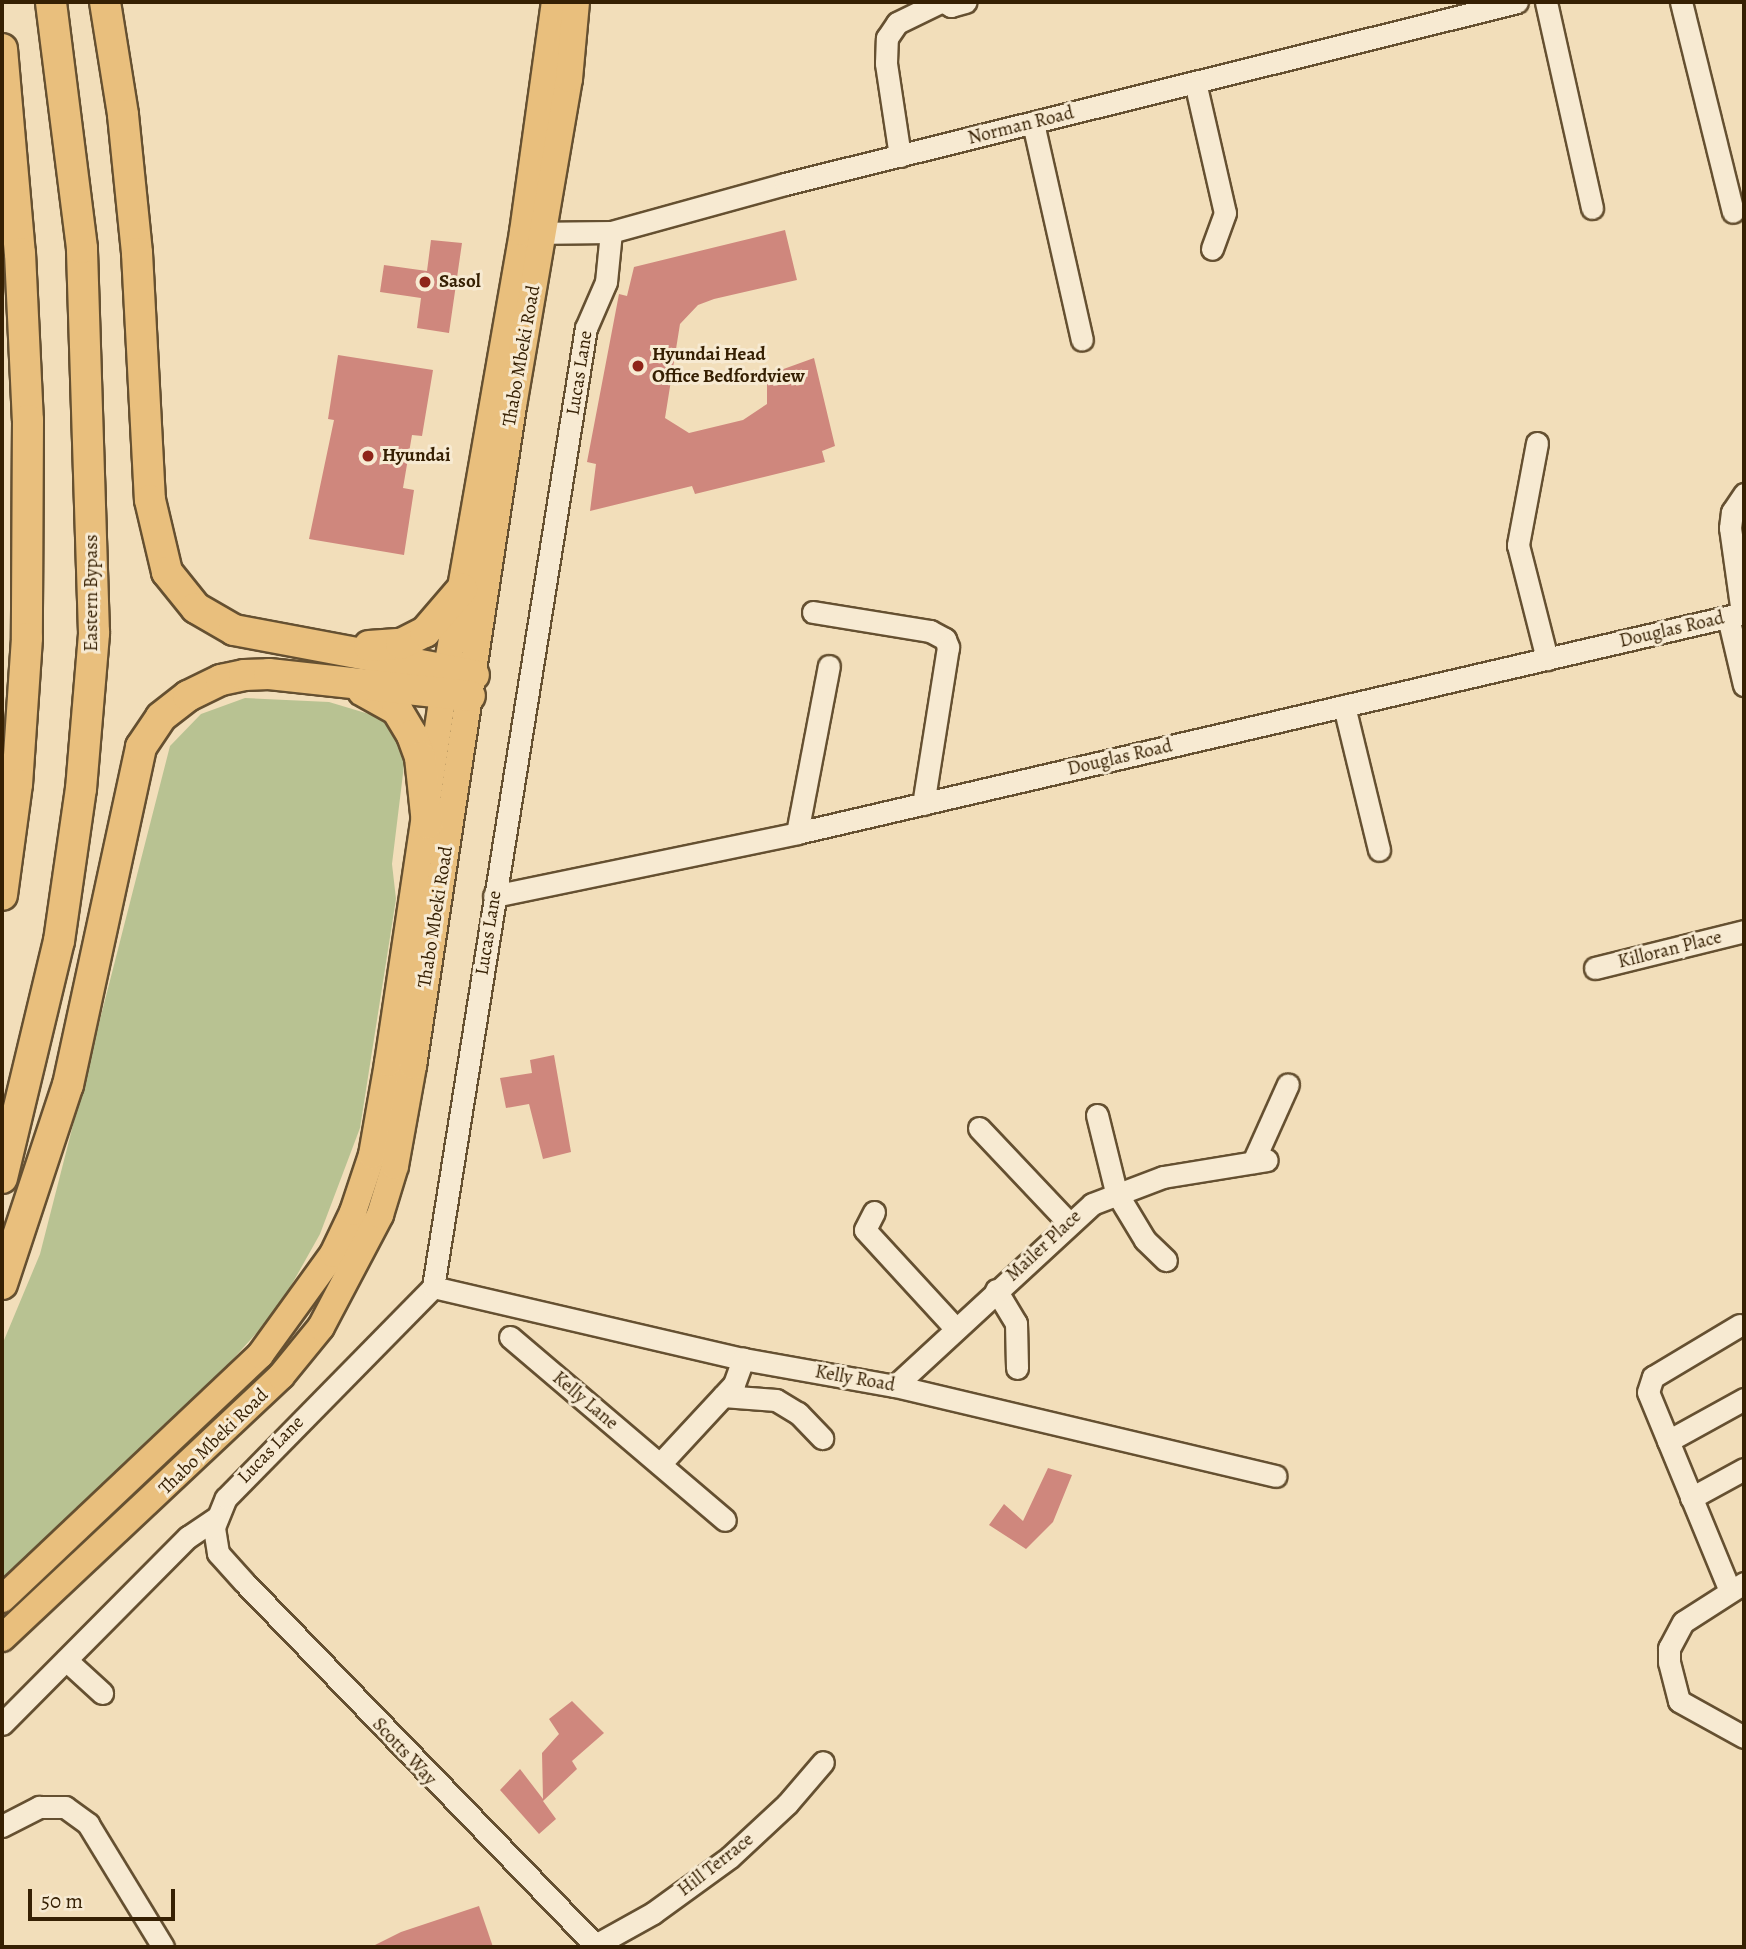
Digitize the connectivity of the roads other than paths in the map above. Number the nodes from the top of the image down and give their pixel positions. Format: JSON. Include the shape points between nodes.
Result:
{"nodes":[{"id":1,"x":51,"y":2,"type":"edge"},
{"id":2,"x":105,"y":2,"type":"edge"},
{"id":3,"x":555,"y":2,"type":"edge"},
{"id":4,"x":576,"y":2,"type":"edge"},
{"id":5,"x":942,"y":2,"type":"edge"},
{"id":6,"x":965,"y":2,"type":"edge"},
{"id":7,"x":1517,"y":2,"type":"edge"},
{"id":8,"x":1546,"y":2,"type":"edge"},
{"id":9,"x":1681,"y":2,"type":"edge"},
{"id":10,"x":2,"y":49,"type":"edge"},
{"id":11,"x":1195,"y":82,"type":"junction"},
{"id":12,"x":1033,"y":123,"type":"junction"},
{"id":13,"x":900,"y":156,"type":"junction"},
{"id":14,"x":1592,"y":208,"type":"dead end"},
{"id":15,"x":1732,"y":212,"type":"dead end"},
{"id":16,"x":611,"y":232,"type":"junction"},
{"id":17,"x":533,"y":233,"type":"junction"},
{"id":18,"x":1212,"y":249,"type":"dead end"},
{"id":19,"x":1082,"y":340,"type":"dead end"},
{"id":20,"x":1537,"y":443,"type":"dead end"},
{"id":21,"x":1744,"y":495,"type":"edge"},
{"id":22,"x":462,"y":589,"type":"junction"},
{"id":23,"x":813,"y":612,"type":"dead end"},
{"id":24,"x":1738,"y":614,"type":"edge"},
{"id":25,"x":330,"y":649,"type":"junction"},
{"id":26,"x":1547,"y":659,"type":"junction"},
{"id":27,"x":830,"y":667,"type":"dead end"},
{"id":28,"x":319,"y":679,"type":"junction"},
{"id":29,"x":459,"y":683,"type":"junction"},
{"id":30,"x":1744,"y":685,"type":"edge"},
{"id":31,"x":1344,"y":706,"type":"junction"},
{"id":32,"x":923,"y":804,"type":"junction"},
{"id":33,"x":427,"y":824,"type":"junction"},
{"id":34,"x":797,"y":833,"type":"junction"},
{"id":35,"x":1379,"y":850,"type":"dead end"},
{"id":36,"x":2,"y":895,"type":"edge"},
{"id":37,"x":494,"y":896,"type":"junction"},
{"id":38,"x":1744,"y":931,"type":"edge"},
{"id":39,"x":1595,"y":968,"type":"dead end"},
{"id":40,"x":1288,"y":1083,"type":"dead end"},
{"id":41,"x":1097,"y":1115,"type":"dead end"},
{"id":42,"x":979,"y":1128,"type":"dead end"},
{"id":43,"x":2,"y":1178,"type":"edge"},
{"id":44,"x":1116,"y":1192,"type":"junction"},
{"id":45,"x":874,"y":1212,"type":"dead end"},
{"id":46,"x":1068,"y":1222,"type":"junction"},
{"id":47,"x":1166,"y":1260,"type":"dead end"},
{"id":48,"x":2,"y":1284,"type":"edge"},
{"id":49,"x":433,"y":1287,"type":"junction"},
{"id":50,"x":996,"y":1290,"type":"junction"},
{"id":51,"x":1740,"y":1325,"type":"dead end"},
{"id":52,"x":956,"y":1329,"type":"junction"},
{"id":53,"x":510,"y":1337,"type":"dead end"},
{"id":54,"x":743,"y":1359,"type":"junction"},
{"id":55,"x":1017,"y":1368,"type":"dead end"},
{"id":56,"x":895,"y":1386,"type":"junction"},
{"id":57,"x":723,"y":1396,"type":"junction"},
{"id":58,"x":1744,"y":1399,"type":"edge"},
{"id":59,"x":822,"y":1437,"type":"dead end"},
{"id":60,"x":1668,"y":1441,"type":"junction"},
{"id":61,"x":660,"y":1464,"type":"junction"},
{"id":62,"x":1744,"y":1469,"type":"edge"},
{"id":63,"x":1276,"y":1476,"type":"dead end"},
{"id":64,"x":1691,"y":1498,"type":"junction"},
{"id":65,"x":216,"y":1518,"type":"junction"},
{"id":66,"x":725,"y":1520,"type":"dead end"},
{"id":67,"x":1737,"y":1587,"type":"edge"},
{"id":68,"x":2,"y":1599,"type":"edge"},
{"id":69,"x":2,"y":1638,"type":"edge"},
{"id":70,"x":66,"y":1660,"type":"junction"},
{"id":71,"x":102,"y":1693,"type":"dead end"},
{"id":72,"x":2,"y":1724,"type":"edge"},
{"id":73,"x":1744,"y":1737,"type":"edge"},
{"id":74,"x":823,"y":1762,"type":"dead end"},
{"id":75,"x":2,"y":1826,"type":"edge"},
{"id":76,"x":594,"y":1946,"type":"edge"},
{"id":77,"x":163,"y":1947,"type":"edge"}],
"edges":[{"from":1,"to":43,"type":"highway","name":"Eastern Bypass","via":[[82,248],[94,633],[81,789],[59,941]]},
{"from":2,"to":25,"type":"highway","via":[[123,115],[135,239],[156,541],[167,572],[196,608],[234,630]]},
{"from":3,"to":17,"type":"main road","name":"Thabo Mbeki Road"},
{"from":4,"to":17,"type":"main road","name":"Thabo Mbeki Road","via":[[572,50]]},
{"from":5,"to":6,"type":"street","via":[[958,6]]},
{"from":5,"to":13,"type":"street","via":[[897,23],[887,38],[886,63]]},
{"from":7,"to":11,"type":"street","name":"Norman Road"},
{"from":8,"to":14,"type":"street"},
{"from":9,"to":15,"type":"street"},
{"from":10,"to":36,"type":"highway","via":[[20,253],[28,447],[27,638],[18,784]]},
{"from":11,"to":12,"type":"street","name":"Norman Road"},
{"from":11,"to":18,"type":"street","via":[[1225,213]]},
{"from":12,"to":13,"type":"street","name":"Norman Road"},
{"from":12,"to":19,"type":"street"},
{"from":13,"to":16,"type":"street","name":"Norman Road"},
{"from":16,"to":17,"type":"street","name":"Norman Road"},
{"from":16,"to":37,"type":"street","name":"Lucas Lane","via":[[606,282],[586,328]]},
{"from":17,"to":22,"type":"main road","name":"Thabo Mbeki Road"},
{"from":17,"to":29,"type":"main road","name":"Thabo Mbeki Road"},
{"from":20,"to":26,"type":"street","via":[[1518,545]]},
{"from":21,"to":24,"type":"street","via":[[1732,512],[1730,528]]},
{"from":22,"to":25,"type":"highway","via":[[435,623],[414,639]]},
{"from":22,"to":29,"type":"main road","name":"Thabo Mbeki Road"},
{"from":23,"to":32,"type":"street","via":[[930,631],[945,639],[948,647]]},
{"from":24,"to":26,"type":"street","name":"Douglas Road"},
{"from":24,"to":30,"type":"street"},
{"from":25,"to":29,"type":"highway"},
{"from":26,"to":31,"type":"street","name":"Douglas Road"},
{"from":27,"to":34,"type":"street"},
{"from":28,"to":29,"type":"highway"},
{"from":28,"to":33,"type":"highway","via":[[374,694],[397,710],[420,757]]},
{"from":28,"to":48,"type":"highway","via":[[269,674],[221,680],[188,696],[161,718],[141,747],[68,1085]]},
{"from":29,"to":33,"type":"main road","name":"Thabo Mbeki Road"},
{"from":29,"to":69,"type":"main road","name":"Thabo Mbeki Road","via":[[395,1166],[380,1215],[351,1276],[321,1327],[281,1377]]},
{"from":31,"to":32,"type":"street","name":"Douglas Road"},
{"from":31,"to":35,"type":"street"},
{"from":32,"to":34,"type":"street","name":"Douglas Road"},
{"from":33,"to":68,"type":"main road","name":"Thabo Mbeki Road","via":[[372,1155],[333,1255],[260,1354]]},
{"from":34,"to":37,"type":"street","name":"Douglas Road"},
{"from":37,"to":49,"type":"street","name":"Lucas Lane"},
{"from":38,"to":39,"type":"street","name":"Killoran Place"},
{"from":40,"to":44,"type":"street","name":"Mailer Place","via":[[1260,1161],[1163,1177]]},
{"from":41,"to":44,"type":"street"},
{"from":42,"to":46,"type":"street"},
{"from":44,"to":46,"type":"street","name":"Mailer Place"},
{"from":44,"to":47,"type":"street","via":[[1145,1240]]},
{"from":45,"to":52,"type":"street","via":[[865,1230]]},
{"from":46,"to":50,"type":"street","name":"Mailer Place"},
{"from":49,"to":54,"type":"street","name":"Kelly Road"},
{"from":49,"to":65,"type":"street","name":"Lucas Lane","via":[[369,1356],[290,1428],[226,1498]]},
{"from":50,"to":52,"type":"street","name":"Mailer Place"},
{"from":50,"to":55,"type":"street","via":[[1016,1323]]},
{"from":51,"to":60,"type":"street","via":[[1653,1377],[1648,1392]]},
{"from":52,"to":56,"type":"street","name":"Mailer Place"},
{"from":53,"to":61,"type":"street","name":"Kelly Lane"},
{"from":54,"to":56,"type":"street","name":"Kelly Road"},
{"from":54,"to":57,"type":"street","via":[[734,1384]]},
{"from":56,"to":63,"type":"street","name":"Kelly Road"},
{"from":57,"to":59,"type":"street","via":[[754,1396],[787,1404]]},
{"from":57,"to":61,"type":"street"},
{"from":58,"to":60,"type":"street"},
{"from":60,"to":64,"type":"street"},
{"from":61,"to":66,"type":"street","name":"Kelly Lane"},
{"from":62,"to":64,"type":"street"},
{"from":64,"to":67,"type":"street"},
{"from":65,"to":70,"type":"street","via":[[188,1537]]},
{"from":65,"to":76,"type":"street","name":"Scotts Way","via":[[218,1553]]},
{"from":67,"to":73,"type":"street","via":[[1683,1622],[1669,1648],[1671,1682],[1679,1701]]},
{"from":70,"to":71,"type":"street"},
{"from":70,"to":72,"type":"street"},
{"from":74,"to":76,"type":"street","name":"Hill Terrace","via":[[787,1804],[730,1857],[653,1913]]},
{"from":75,"to":77,"type":"street","via":[[38,1807],[65,1807],[88,1824]]}]}
